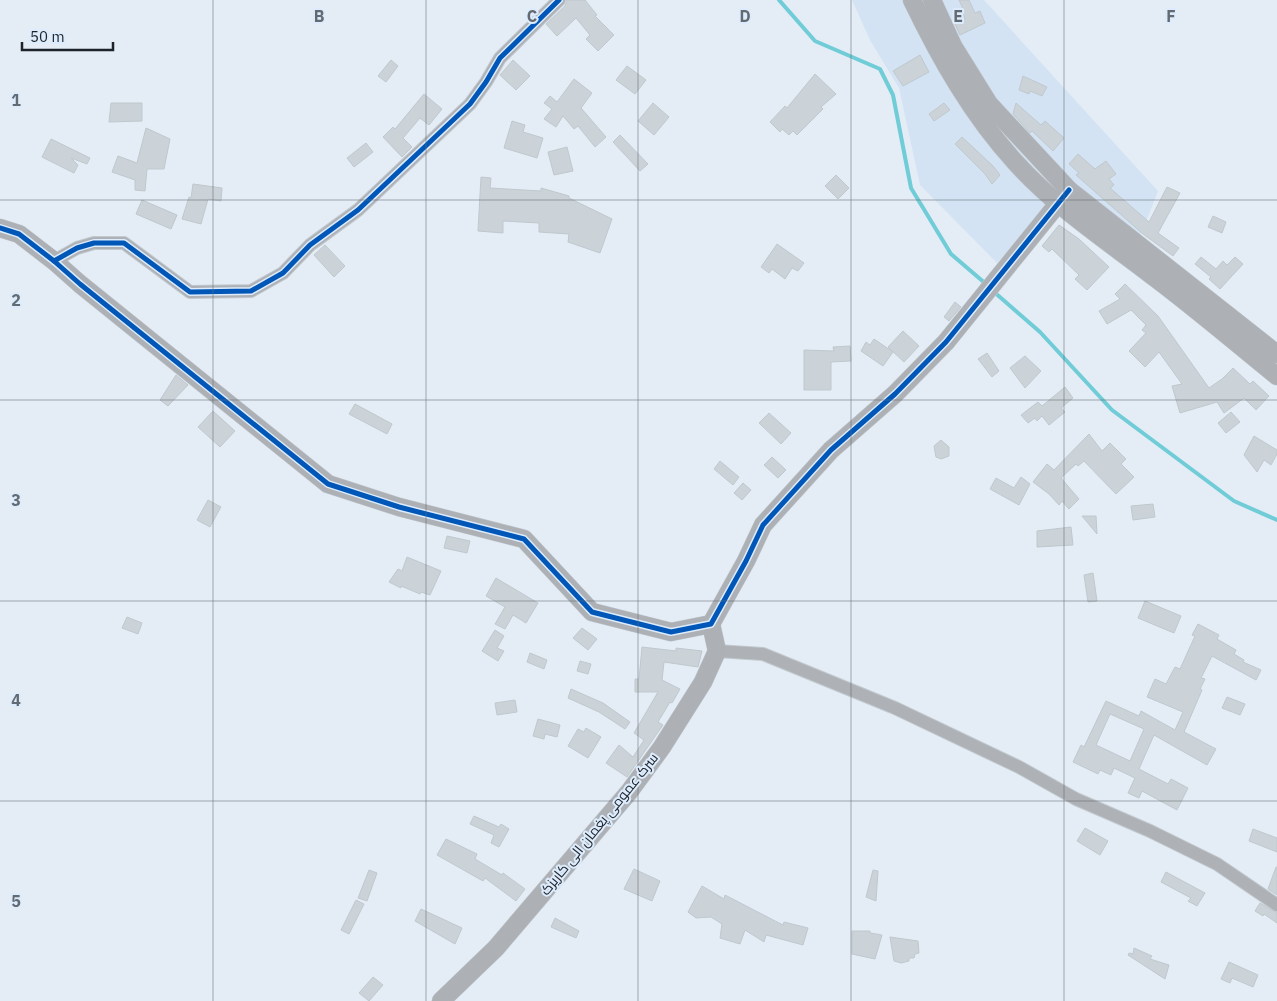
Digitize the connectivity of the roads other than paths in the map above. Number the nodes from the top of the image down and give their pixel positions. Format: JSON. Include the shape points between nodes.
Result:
{"nodes":[{"id":1,"x":559,"y":0,"type":"edge"},
{"id":2,"x":912,"y":0,"type":"edge"},
{"id":3,"x":932,"y":0,"type":"edge"},
{"id":4,"x":1069,"y":190,"type":"junction"},
{"id":5,"x":1058,"y":204,"type":"junction"},
{"id":6,"x":0,"y":228,"type":"edge"},
{"id":7,"x":54,"y":261,"type":"junction"},
{"id":8,"x":1277,"y":354,"type":"edge"},
{"id":9,"x":1277,"y":376,"type":"edge"},
{"id":10,"x":711,"y":624,"type":"junction"},
{"id":11,"x":717,"y":651,"type":"junction"},
{"id":12,"x":1277,"y":905,"type":"edge"},
{"id":13,"x":440,"y":1001,"type":"edge"}],
"edges":[{"from":1,"to":7,"type":"street","via":[[500,58],[470,104],[428,144],[358,210],[310,245],[283,273],[251,291],[190,292],[124,243],[94,243]]},
{"from":2,"to":5,"type":"street","via":[[938,52],[975,112],[1015,162]]},
{"from":3,"to":4,"type":"street","via":[[953,46],[989,104]]},
{"from":4,"to":5,"type":"street"},
{"from":4,"to":8,"type":"street"},
{"from":5,"to":9,"type":"street"},
{"from":5,"to":10,"type":"street","via":[[946,342],[895,394],[831,450],[763,525]]},
{"from":6,"to":7,"type":"street","via":[[19,234]]},
{"from":7,"to":10,"type":"street","via":[[328,484],[399,507],[524,539],[592,612],[671,632]]},
{"from":10,"to":11,"type":"street"},
{"from":11,"to":12,"type":"street","via":[[763,654],[895,708],[1019,767],[1076,799],[1218,864]]},
{"from":11,"to":13,"type":"street","name":"سرک عمومی پغمان الی کاریزک","via":[[703,682],[629,792],[496,948]]}]}
